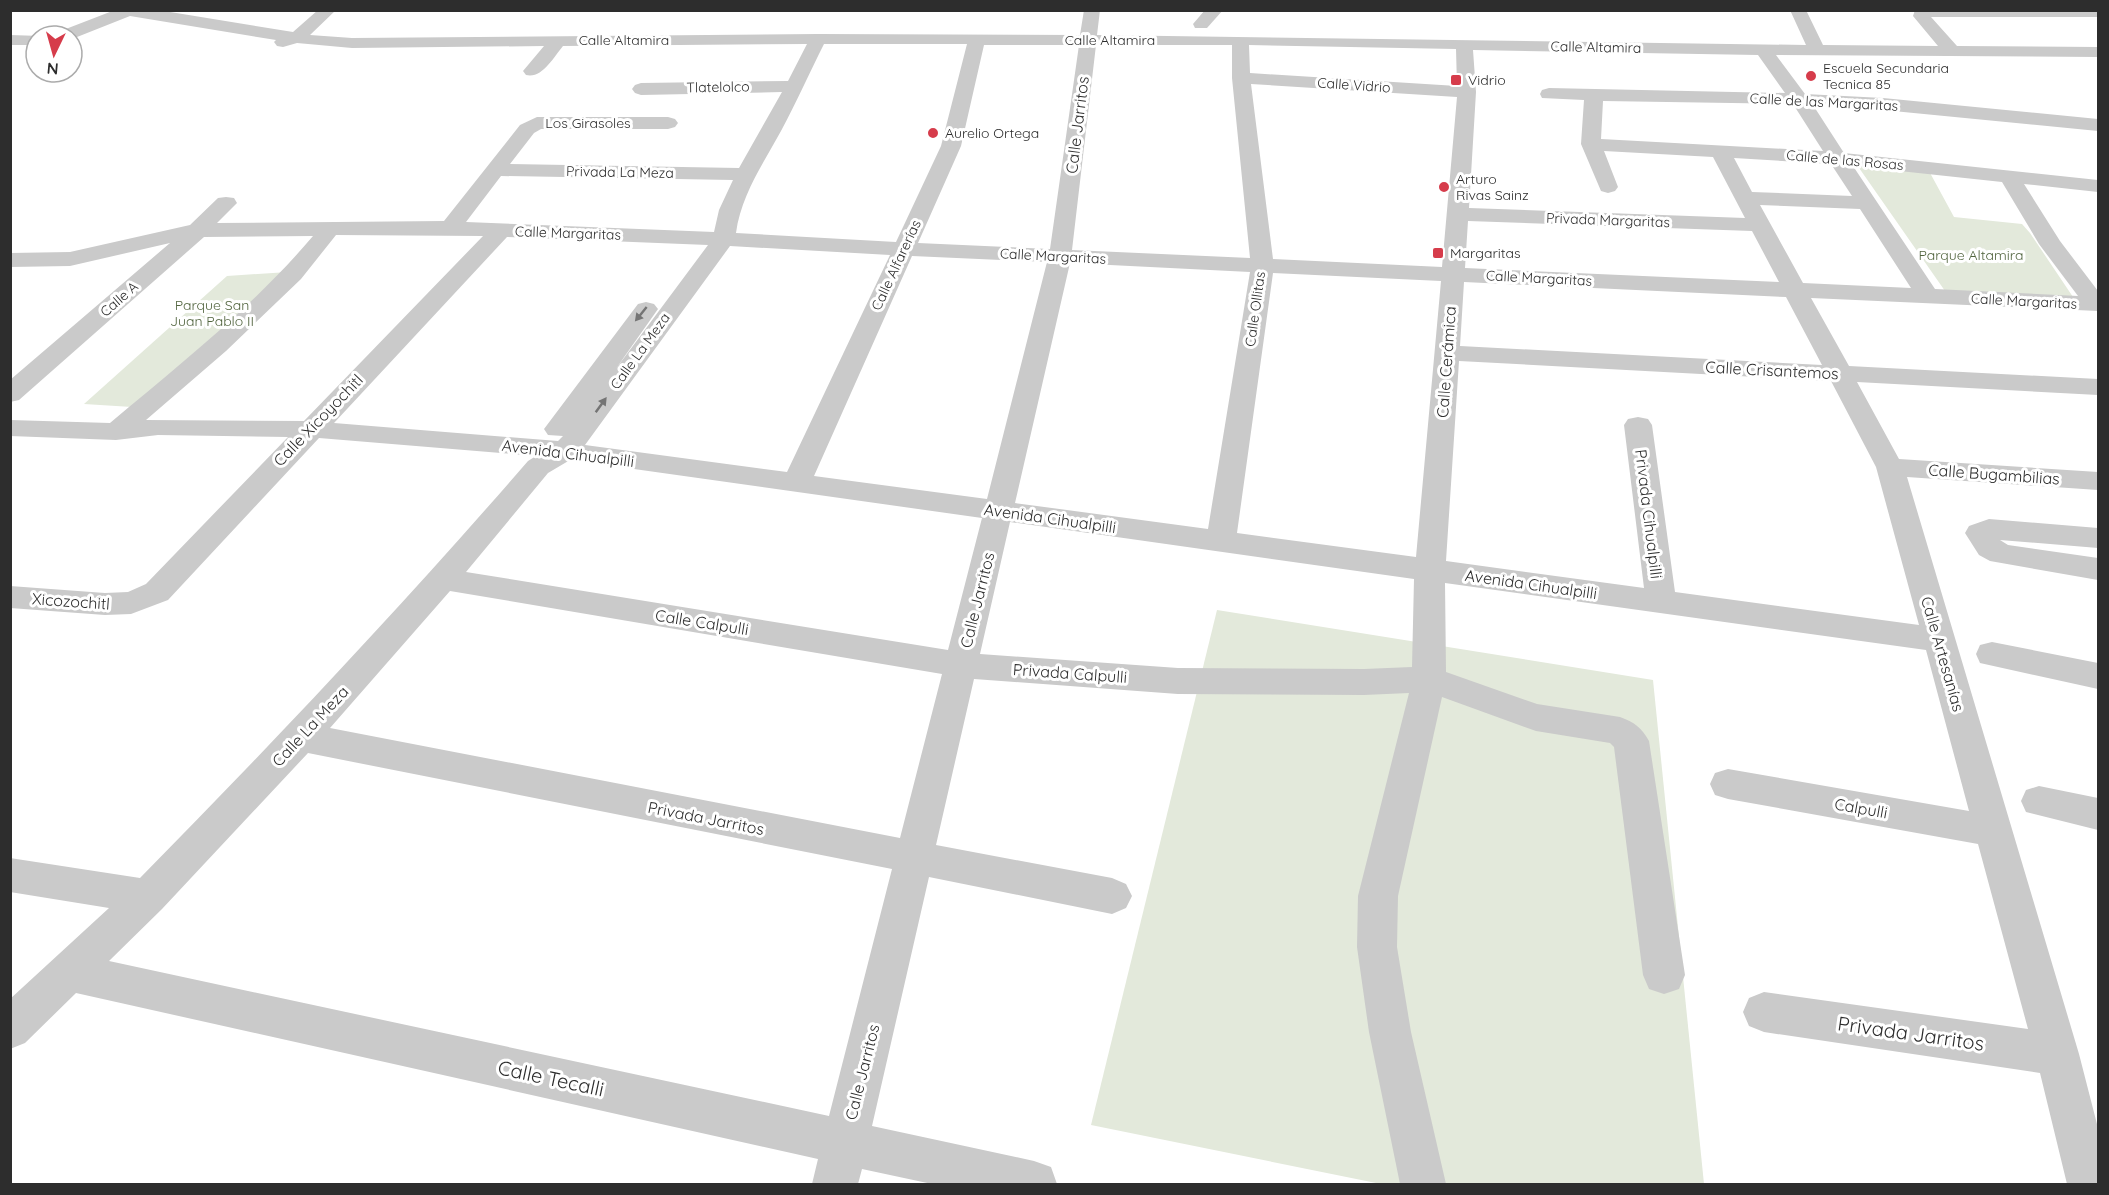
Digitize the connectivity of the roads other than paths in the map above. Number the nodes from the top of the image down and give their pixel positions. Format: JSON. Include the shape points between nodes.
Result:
{"nodes":[{"id":1,"x":328,"y":10,"type":"edge"},
{"id":2,"x":1215,"y":10,"type":"edge"},
{"id":3,"x":1798,"y":10,"type":"edge"},
{"id":4,"x":126,"y":11,"type":"edge"},
{"id":5,"x":2098,"y":12,"type":"edge"},
{"id":6,"x":1201,"y":24,"type":"dead end"},
{"id":7,"x":1090,"y":25,"type":"edge"},
{"id":8,"x":84,"y":28,"type":"edge"},
{"id":9,"x":296,"y":38,"type":"junction"},
{"id":10,"x":818,"y":39,"type":"junction"},
{"id":11,"x":977,"y":40,"type":"junction"},
{"id":12,"x":1240,"y":40,"type":"junction"},
{"id":13,"x":558,"y":41,"type":"junction"},
{"id":14,"x":1464,"y":45,"type":"junction"},
{"id":15,"x":253,"y":50,"type":"dead end"},
{"id":16,"x":1763,"y":50,"type":"junction"},
{"id":17,"x":1817,"y":50,"type":"junction"},
{"id":18,"x":1952,"y":51,"type":"junction"},
{"id":19,"x":2098,"y":52,"type":"edge"},
{"id":20,"x":532,"y":71,"type":"dead end"},
{"id":21,"x":1241,"y":78,"type":"junction"},
{"id":22,"x":796,"y":86,"type":"junction"},
{"id":23,"x":692,"y":88,"type":"junction"},
{"id":24,"x":641,"y":89,"type":"dead end"},
{"id":25,"x":1467,"y":92,"type":"junction"},
{"id":26,"x":1549,"y":94,"type":"dead end"},
{"id":27,"x":1594,"y":95,"type":"junction"},
{"id":28,"x":1799,"y":99,"type":"junction"},
{"id":29,"x":668,"y":123,"type":"junction"},
{"id":30,"x":2098,"y":125,"type":"edge"},
{"id":31,"x":1592,"y":144,"type":"junction"},
{"id":32,"x":1721,"y":153,"type":"junction"},
{"id":33,"x":1837,"y":158,"type":"junction"},
{"id":34,"x":493,"y":170,"type":"junction"},
{"id":35,"x":635,"y":172,"type":"junction"},
{"id":36,"x":747,"y":174,"type":"junction"},
{"id":37,"x":2009,"y":176,"type":"junction"},
{"id":38,"x":2098,"y":186,"type":"edge"},
{"id":39,"x":1608,"y":187,"type":"dead end"},
{"id":40,"x":226,"y":203,"type":"dead end"},
{"id":41,"x":1867,"y":203,"type":"junction"},
{"id":42,"x":1752,"y":211,"type":"junction"},
{"id":43,"x":1457,"y":214,"type":"junction"},
{"id":44,"x":450,"y":228,"type":"junction"},
{"id":45,"x":330,"y":229,"type":"junction"},
{"id":46,"x":198,"y":230,"type":"junction"},
{"id":47,"x":501,"y":230,"type":"junction"},
{"id":48,"x":718,"y":233,"type":"junction"},
{"id":49,"x":903,"y":249,"type":"junction"},
{"id":50,"x":1060,"y":256,"type":"junction"},
{"id":51,"x":15,"y":264,"type":"edge"},
{"id":52,"x":1262,"y":266,"type":"junction"},
{"id":53,"x":1452,"y":274,"type":"junction"},
{"id":54,"x":1794,"y":290,"type":"junction"},
{"id":55,"x":1928,"y":297,"type":"junction"},
{"id":56,"x":2097,"y":304,"type":"edge"},
{"id":57,"x":1446,"y":353,"type":"junction"},
{"id":58,"x":1839,"y":373,"type":"junction"},
{"id":59,"x":2098,"y":387,"type":"edge"},
{"id":60,"x":10,"y":394,"type":"edge"},
{"id":61,"x":10,"y":410,"type":"edge"},
{"id":62,"x":124,"y":425,"type":"junction"},
{"id":63,"x":1638,"y":425,"type":"dead end"},
{"id":64,"x":10,"y":428,"type":"edge"},
{"id":65,"x":309,"y":429,"type":"junction"},
{"id":66,"x":549,"y":455,"type":"junction"},
{"id":67,"x":1890,"y":467,"type":"junction"},
{"id":68,"x":2098,"y":481,"type":"edge"},
{"id":69,"x":796,"y":483,"type":"junction"},
{"id":70,"x":999,"y":511,"type":"junction"},
{"id":71,"x":2098,"y":538,"type":"edge"},
{"id":72,"x":1221,"y":541,"type":"junction"},
{"id":73,"x":2098,"y":569,"type":"edge"},
{"id":74,"x":1430,"y":570,"type":"junction"},
{"id":75,"x":443,"y":579,"type":"junction"},
{"id":76,"x":10,"y":597,"type":"edge"},
{"id":77,"x":1661,"y":602,"type":"junction"},
{"id":78,"x":131,"y":603,"type":"joint"},
{"id":79,"x":1939,"y":640,"type":"junction"},
{"id":80,"x":1992,"y":654,"type":"dead end"},
{"id":81,"x":962,"y":665,"type":"junction"},
{"id":82,"x":2098,"y":676,"type":"edge"},
{"id":83,"x":1429,"y":679,"type":"junction"},
{"id":84,"x":301,"y":737,"type":"junction"},
{"id":85,"x":1728,"y":784,"type":"dead end"},
{"id":86,"x":2039,"y":801,"type":"dead end"},
{"id":87,"x":2098,"y":814,"type":"edge"},
{"id":88,"x":1993,"y":831,"type":"junction"},
{"id":89,"x":914,"y":859,"type":"junction"},
{"id":90,"x":10,"y":875,"type":"edge"},
{"id":91,"x":1112,"y":896,"type":"dead end"},
{"id":92,"x":148,"y":897,"type":"junction"},
{"id":93,"x":68,"y":972,"type":"junction"},
{"id":94,"x":1664,"y":975,"type":"dead end"},
{"id":95,"x":1764,"y":1011,"type":"dead end"},
{"id":96,"x":10,"y":1028,"type":"edge"},
{"id":97,"x":2057,"y":1054,"type":"junction"},
{"id":98,"x":845,"y":1143,"type":"junction"},
{"id":99,"x":835,"y":1185,"type":"edge"},
{"id":100,"x":1034,"y":1185,"type":"edge"},
{"id":101,"x":1422,"y":1185,"type":"edge"},
{"id":102,"x":2090,"y":1185,"type":"edge"}],
"edges":[{"from":1,"to":9,"type":"street"},
{"from":2,"to":6,"type":"street"},
{"from":3,"to":17,"type":"street"},
{"from":4,"to":8,"type":"street"},
{"from":4,"to":9,"type":"street","name":"Calle Altamira"},
{"from":5,"to":18,"type":"street","via":[[1922,12],[1921,16]]},
{"from":7,"to":11,"type":"street","name":"Calle Altamira"},
{"from":7,"to":12,"type":"street","name":"Calle Altamira"},
{"from":7,"to":50,"type":"street","name":"Calle Jarritos"},
{"from":9,"to":13,"type":"street","name":"Calle Altamira","via":[[352,43]]},
{"from":9,"to":15,"type":"street"},
{"from":10,"to":11,"type":"street","name":"Calle Altamira"},
{"from":10,"to":13,"type":"street","name":"Calle Altamira"},
{"from":10,"to":22,"type":"street","name":"Calle La Meza"},
{"from":11,"to":49,"type":"street","name":"Calle Alfarerías","via":[[951,146]]},
{"from":12,"to":14,"type":"street","name":"Calle Altamira"},
{"from":12,"to":21,"type":"street","name":"Calle Ollitas"},
{"from":13,"to":20,"type":"street"},
{"from":14,"to":16,"type":"street","name":"Calle Altamira"},
{"from":14,"to":25,"type":"street","name":"Calle Cerámica"},
{"from":16,"to":17,"type":"street","name":"Calle Altamira"},
{"from":16,"to":28,"type":"street"},
{"from":17,"to":18,"type":"street","name":"Calle Altamira"},
{"from":18,"to":19,"type":"street","name":"Calle Altamira"},
{"from":21,"to":25,"type":"street","name":"Calle Vidrio"},
{"from":21,"to":52,"type":"street","name":"Calle Ollitas"},
{"from":22,"to":23,"type":"street","name":"Tlatelolco"},
{"from":22,"to":36,"type":"street","name":"Calle La Meza"},
{"from":23,"to":24,"type":"street","name":"Tlatelolco"},
{"from":23,"to":29,"type":"street"},
{"from":25,"to":43,"type":"street","name":"Calle Cerámica"},
{"from":26,"to":27,"type":"street","name":"Calle de las Margaritas"},
{"from":27,"to":28,"type":"street","name":"Calle de las Margaritas"},
{"from":27,"to":31,"type":"street"},
{"from":28,"to":30,"type":"street","name":"Calle de las Margaritas"},
{"from":28,"to":33,"type":"street"},
{"from":29,"to":34,"type":"street","name":"Los Girasoles","via":[[537,123],[527,129]]},
{"from":29,"to":35,"type":"street"},
{"from":31,"to":32,"type":"street","name":"Calle de las Rosas"},
{"from":31,"to":39,"type":"street"},
{"from":32,"to":33,"type":"street","name":"Calle de las Rosas"},
{"from":32,"to":42,"type":"street","name":"Calle Artesanías"},
{"from":33,"to":37,"type":"street","name":"Calle de las Rosas"},
{"from":33,"to":41,"type":"street"},
{"from":34,"to":35,"type":"street","name":"Privada La Meza"},
{"from":34,"to":44,"type":"street","name":"Los Girasoles"},
{"from":35,"to":36,"type":"street","name":"Privada La Meza"},
{"from":36,"to":48,"type":"street","name":"Calle La Meza"},
{"from":37,"to":38,"type":"street","name":"Calle de las Rosas"},
{"from":37,"to":56,"type":"street","via":[[2050,244]]},
{"from":40,"to":46,"type":"street","name":"Calle A"},
{"from":41,"to":42,"type":"street","name":"Privada Margaritas"},
{"from":41,"to":55,"type":"street"},
{"from":42,"to":43,"type":"street","name":"Privada Margaritas"},
{"from":42,"to":54,"type":"street","name":"Calle Artesanías"},
{"from":43,"to":53,"type":"street","name":"Calle Cerámica"},
{"from":44,"to":45,"type":"street","name":"Calle Margaritas"},
{"from":44,"to":47,"type":"street","name":"Calle Margaritas"},
{"from":45,"to":46,"type":"street","name":"Calle Margaritas"},
{"from":45,"to":62,"type":"street","via":[[293,274]]},
{"from":46,"to":51,"type":"street","name":"Calle Margaritas","via":[[69,260]]},
{"from":46,"to":60,"type":"street","name":"Calle A"},
{"from":47,"to":48,"type":"street","name":"Calle Margaritas"},
{"from":47,"to":65,"type":"street","name":"Calle Xicoyochitl"},
{"from":48,"to":49,"type":"street","name":"Calle Margaritas"},
{"from":48,"to":66,"type":"street","name":"Calle La Meza","via":[[587,425]]},
{"from":49,"to":50,"type":"street","name":"Calle Margaritas"},
{"from":49,"to":69,"type":"street","name":"Calle Alfarerías"},
{"from":50,"to":52,"type":"street","name":"Calle Margaritas"},
{"from":50,"to":70,"type":"street","name":"Calle Jarritos"},
{"from":52,"to":53,"type":"street","name":"Calle Margaritas"},
{"from":52,"to":72,"type":"street","name":"Calle Ollitas"},
{"from":53,"to":54,"type":"street","name":"Calle Margaritas"},
{"from":53,"to":57,"type":"street","name":"Calle Cerámica"},
{"from":54,"to":55,"type":"street","name":"Calle Margaritas"},
{"from":54,"to":58,"type":"street","name":"Calle Artesanías"},
{"from":55,"to":56,"type":"street","name":"Calle Margaritas"},
{"from":57,"to":58,"type":"street","name":"Calle Crisantemos"},
{"from":57,"to":74,"type":"street","name":"Calle Cerámica"},
{"from":58,"to":59,"type":"street","name":"Calle Crisantemos"},
{"from":58,"to":67,"type":"street","name":"Calle Artesanías"},
{"from":61,"to":62,"type":"street","name":"Avenida Cihualpilli"},
{"from":62,"to":64,"type":"street","name":"Avenida Cihualpilli"},
{"from":62,"to":65,"type":"street","name":"Avenida Cihualpilli"},
{"from":63,"to":77,"type":"street","name":"Privada Cihualpilli"},
{"from":65,"to":66,"type":"street","name":"Avenida Cihualpilli"},
{"from":65,"to":78,"type":"street","name":"Calle Xicoyochitl","via":[[157,592]]},
{"from":66,"to":69,"type":"street","name":"Avenida Cihualpilli"},
{"from":66,"to":75,"type":"street","name":"Calle La Meza"},
{"from":67,"to":68,"type":"street","name":"Calle Bugambilias"},
{"from":67,"to":79,"type":"street","name":"Calle Artesanías"},
{"from":69,"to":70,"type":"street","name":"Avenida Cihualpilli"},
{"from":70,"to":72,"type":"street","name":"Avenida Cihualpilli"},
{"from":70,"to":81,"type":"street","name":"Calle Jarritos"},
{"from":71,"to":73,"type":"street","via":[[1989,529],[1980,533],[1990,548],[2001,554]]},
{"from":72,"to":74,"type":"street","name":"Avenida Cihualpilli"},
{"from":74,"to":77,"type":"street","name":"Avenida Cihualpilli"},
{"from":74,"to":83,"type":"street","name":"Calle Cerámica"},
{"from":75,"to":81,"type":"street","name":"Calle Calpulli"},
{"from":75,"to":84,"type":"street","name":"Calle La Meza"},
{"from":76,"to":78,"type":"street","name":"Xicozochitl"},
{"from":77,"to":79,"type":"street","name":"Avenida Cihualpilli"},
{"from":79,"to":88,"type":"street","name":"Calle Artesanías"},
{"from":80,"to":82,"type":"street"},
{"from":81,"to":83,"type":"street","name":"Privada Calpulli","via":[[1178,681]]},
{"from":81,"to":89,"type":"street","name":"Calle Jarritos"},
{"from":83,"to":94,"type":"street","via":[[1536,717],[1620,730],[1631,741]]},
{"from":83,"to":101,"type":"street","name":"Calle Cerámica","via":[[1378,896],[1377,947],[1390,1032]]},
{"from":84,"to":89,"type":"street","name":"Privada Jarritos"},
{"from":84,"to":92,"type":"street","name":"Calle La Meza"},
{"from":85,"to":88,"type":"street","name":"Calpulli"},
{"from":86,"to":87,"type":"street"},
{"from":88,"to":97,"type":"street","name":"Calle Artesanías"},
{"from":89,"to":91,"type":"street","name":"Privada Jarritos"},
{"from":89,"to":98,"type":"street","name":"Calle Jarritos"},
{"from":90,"to":92,"type":"street"},
{"from":92,"to":93,"type":"street","name":"Calle La Meza"},
{"from":93,"to":96,"type":"street","name":"Calle La Meza"},
{"from":93,"to":98,"type":"street","name":"Calle Tecalli"},
{"from":95,"to":97,"type":"street","name":"Privada Jarritos"},
{"from":97,"to":102,"type":"street","name":"Calle Artesanías"},
{"from":98,"to":99,"type":"street","name":"Calle Jarritos"},
{"from":98,"to":100,"type":"street","name":"Calle Tecalli"}]}
